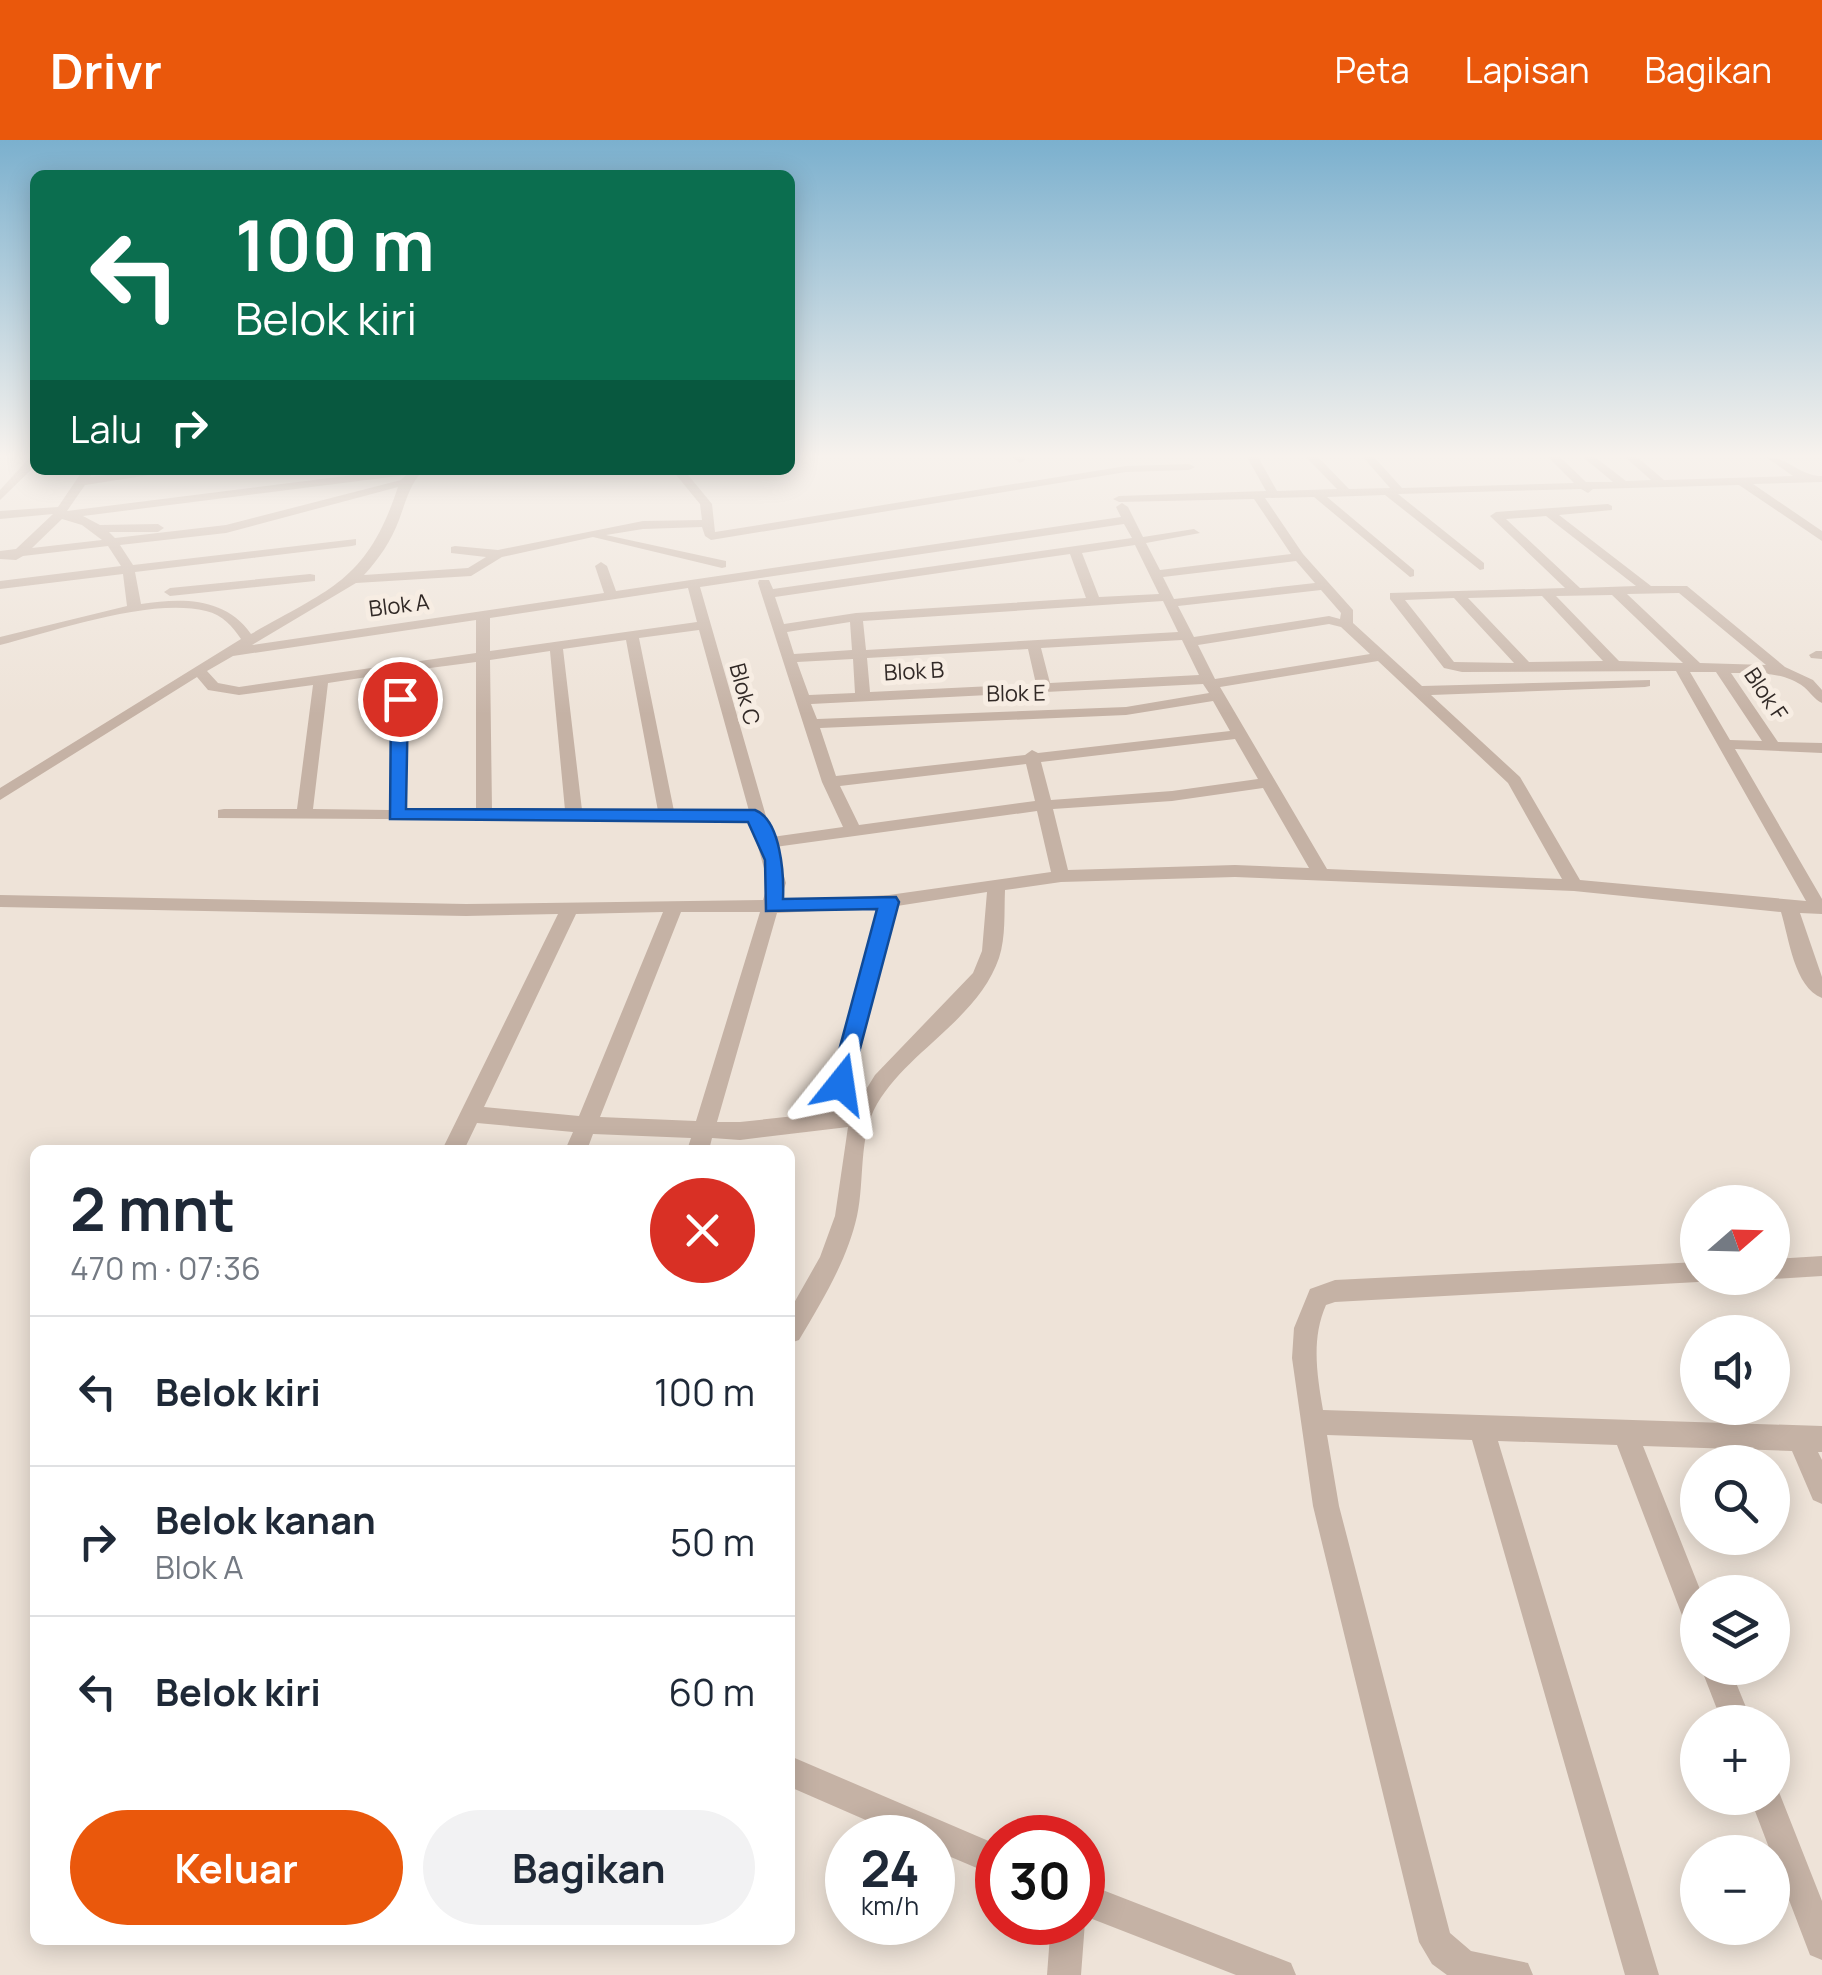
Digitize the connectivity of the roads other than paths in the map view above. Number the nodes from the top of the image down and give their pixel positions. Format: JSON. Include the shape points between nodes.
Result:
{"nodes":[{"id":1,"x":32,"y":543,"type":"edge"},
{"id":2,"x":112,"y":543,"type":"edge"},
{"id":3,"x":131,"y":543,"type":"edge"},
{"id":4,"x":345,"y":543,"type":"edge"},
{"id":5,"x":381,"y":543,"type":"edge"},
{"id":6,"x":549,"y":543,"type":"edge"},
{"id":7,"x":627,"y":543,"type":"edge"},
{"id":8,"x":713,"y":543,"type":"edge"},
{"id":9,"x":973,"y":543,"type":"edge"},
{"id":10,"x":1127,"y":543,"type":"edge"},
{"id":11,"x":1139,"y":543,"type":"edge"},
{"id":12,"x":1289,"y":543,"type":"edge"},
{"id":13,"x":1374,"y":543,"type":"edge"},
{"id":14,"x":1453,"y":543,"type":"edge"},
{"id":15,"x":1524,"y":543,"type":"edge"},
{"id":16,"x":1588,"y":543,"type":"edge"},
{"id":17,"x":114,"y":545,"type":"junction"},
{"id":18,"x":455,"y":550,"type":"dead end"},
{"id":19,"x":1075,"y":550,"type":"junction"},
{"id":20,"x":246,"y":551,"type":"junction"},
{"id":21,"x":19,"y":554,"type":"junction"},
{"id":22,"x":498,"y":554,"type":"junction"},
{"id":23,"x":0,"y":555,"type":"edge"},
{"id":24,"x":1299,"y":557,"type":"junction"},
{"id":25,"x":722,"y":564,"type":"junction"},
{"id":26,"x":601,"y":566,"type":"dead end"},
{"id":27,"x":1480,"y":566,"type":"dead end"},
{"id":28,"x":0,"y":568,"type":"edge"},
{"id":29,"x":130,"y":572,"type":"junction"},
{"id":30,"x":1410,"y":573,"type":"dead end"},
{"id":31,"x":761,"y":574,"type":"junction"},
{"id":32,"x":1154,"y":574,"type":"junction"},
{"id":33,"x":310,"y":578,"type":"dead end"},
{"id":34,"x":353,"y":579,"type":"junction"},
{"id":35,"x":728,"y":579,"type":"junction"},
{"id":36,"x":230,"y":583,"type":"junction"},
{"id":37,"x":692,"y":583,"type":"junction"},
{"id":38,"x":0,"y":585,"type":"edge"},
{"id":39,"x":1327,"y":586,"type":"junction"},
{"id":40,"x":1616,"y":591,"type":"junction"},
{"id":41,"x":1650,"y":591,"type":"junction"},
{"id":42,"x":170,"y":592,"type":"dead end"},
{"id":43,"x":1545,"y":592,"type":"junction"},
{"id":44,"x":1577,"y":592,"type":"junction"},
{"id":45,"x":1456,"y":593,"type":"junction"},
{"id":46,"x":768,"y":594,"type":"junction"},
{"id":47,"x":1092,"y":594,"type":"junction"},
{"id":48,"x":611,"y":596,"type":"junction"},
{"id":49,"x":873,"y":597,"type":"junction"},
{"id":50,"x":1169,"y":600,"type":"junction"},
{"id":51,"x":208,"y":608,"type":"junction"},
{"id":52,"x":134,"y":610,"type":"junction"},
{"id":53,"x":856,"y":616,"type":"junction"},
{"id":54,"x":483,"y":617,"type":"junction"},
{"id":55,"x":1346,"y":624,"type":"junction"},
{"id":56,"x":704,"y":625,"type":"junction"},
{"id":57,"x":780,"y":629,"type":"junction"},
{"id":58,"x":632,"y":636,"type":"junction"},
{"id":59,"x":1187,"y":639,"type":"junction"},
{"id":60,"x":249,"y":640,"type":"junction"},
{"id":61,"x":0,"y":641,"type":"edge"},
{"id":62,"x":1034,"y":642,"type":"junction"},
{"id":63,"x":556,"y":646,"type":"junction"},
{"id":64,"x":230,"y":652,"type":"junction"},
{"id":65,"x":860,"y":655,"type":"junction"},
{"id":66,"x":480,"y":657,"type":"junction"},
{"id":67,"x":1378,"y":657,"type":"junction"},
{"id":68,"x":789,"y":658,"type":"junction"},
{"id":69,"x":1615,"y":664,"type":"junction"},
{"id":70,"x":1525,"y":666,"type":"junction"},
{"id":71,"x":400,"y":668,"type":"junction"},
{"id":72,"x":198,"y":670,"type":"junction"},
{"id":73,"x":1690,"y":670,"type":"junction"},
{"id":74,"x":1722,"y":670,"type":"junction"},
{"id":75,"x":1780,"y":670,"type":"junction"},
{"id":76,"x":320,"y":680,"type":"junction"},
{"id":77,"x":1645,"y":683,"type":"dead end"},
{"id":78,"x":1212,"y":686,"type":"junction"},
{"id":79,"x":1044,"y":688,"type":"junction"},
{"id":80,"x":1417,"y":691,"type":"junction"},
{"id":81,"x":863,"y":696,"type":"junction"},
{"id":82,"x":1822,"y":699,"type":"edge"},
{"id":83,"x":803,"y":700,"type":"junction"},
{"id":84,"x":812,"y":724,"type":"junction"},
{"id":85,"x":1240,"y":734,"type":"junction"},
{"id":86,"x":1725,"y":744,"type":"junction"},
{"id":87,"x":1772,"y":744,"type":"junction"},
{"id":88,"x":1822,"y":748,"type":"edge"},
{"id":89,"x":1032,"y":755,"type":"junction"},
{"id":90,"x":830,"y":782,"type":"junction"},
{"id":91,"x":1269,"y":782,"type":"junction"},
{"id":92,"x":0,"y":795,"type":"edge"},
{"id":93,"x":1046,"y":805,"type":"junction"},
{"id":94,"x":224,"y":814,"type":"dead end"},
{"id":95,"x":304,"y":814,"type":"junction"},
{"id":96,"x":396,"y":815,"type":"junction"},
{"id":97,"x":484,"y":815,"type":"junction"},
{"id":98,"x":574,"y":815,"type":"junction"},
{"id":99,"x":666,"y":816,"type":"junction"},
{"id":100,"x":755,"y":816,"type":"junction"},
{"id":101,"x":853,"y":830,"type":"junction"},
{"id":102,"x":766,"y":843,"type":"junction"},
{"id":103,"x":1321,"y":874,"type":"junction"},
{"id":104,"x":1061,"y":876,"type":"junction"},
{"id":105,"x":997,"y":885,"type":"junction"},
{"id":106,"x":1574,"y":885,"type":"junction"},
{"id":107,"x":0,"y":901,"type":"edge"},
{"id":108,"x":889,"y":902,"type":"junction"},
{"id":109,"x":675,"y":906,"type":"junction"},
{"id":110,"x":773,"y":906,"type":"junction"},
{"id":111,"x":1789,"y":907,"type":"junction"},
{"id":112,"x":570,"y":908,"type":"junction"},
{"id":113,"x":1820,"y":908,"type":"edge"},
{"id":114,"x":1822,"y":991,"type":"edge"},
{"id":115,"x":470,"y":1114,"type":"junction"},
{"id":116,"x":861,"y":1116,"type":"junction"},
{"id":117,"x":832,"y":1120,"type":"junction"},
{"id":118,"x":586,"y":1125,"type":"junction"},
{"id":119,"x":702,"y":1140,"type":"edge"},
{"id":120,"x":455,"y":1145,"type":"edge"},
{"id":121,"x":578,"y":1145,"type":"edge"},
{"id":122,"x":1822,"y":1266,"type":"edge"},
{"id":123,"x":1790,"y":1267,"type":"edge"},
{"id":124,"x":1680,"y":1273,"type":"edge"},
{"id":125,"x":795,"y":1323,"type":"edge"},
{"id":126,"x":1312,"y":1422,"type":"junction"},
{"id":127,"x":1480,"y":1427,"type":"junction"},
{"id":128,"x":1626,"y":1434,"type":"junction"},
{"id":129,"x":1812,"y":1441,"type":"edge"},
{"id":130,"x":1822,"y":1491,"type":"edge"},
{"id":131,"x":1680,"y":1575,"type":"edge"},
{"id":132,"x":795,"y":1773,"type":"edge"},
{"id":133,"x":1773,"y":1815,"type":"edge"},
{"id":134,"x":975,"y":1851,"type":"edge"},
{"id":135,"x":1105,"y":1907,"type":"edge"},
{"id":136,"x":1822,"y":1943,"type":"edge"},
{"id":137,"x":1066,"y":1945,"type":"edge"},
{"id":138,"x":1064,"y":1975,"type":"edge"},
{"id":139,"x":1278,"y":1975,"type":"edge"},
{"id":140,"x":1516,"y":1975,"type":"edge"},
{"id":141,"x":1642,"y":1975,"type":"edge"}],
"edges":[{"from":1,"to":21,"type":"street"},
{"from":2,"to":17,"type":"street"},
{"from":3,"to":17,"type":"street"},
{"from":4,"to":20,"type":"street"},
{"from":5,"to":34,"type":"street"},
{"from":6,"to":22,"type":"street"},
{"from":7,"to":25,"type":"street"},
{"from":8,"to":25,"type":"street"},
{"from":9,"to":31,"type":"street","name":"Blok A"},
{"from":10,"to":19,"type":"street"},
{"from":11,"to":32,"type":"street"},
{"from":12,"to":24,"type":"street"},
{"from":13,"to":30,"type":"street"},
{"from":14,"to":27,"type":"street"},
{"from":15,"to":44,"type":"street"},
{"from":16,"to":41,"type":"street"},
{"from":17,"to":21,"type":"street"},
{"from":17,"to":29,"type":"street"},
{"from":18,"to":22,"type":"street"},
{"from":19,"to":47,"type":"street"},
{"from":19,"to":49,"type":"street"},
{"from":20,"to":29,"type":"street"},
{"from":20,"to":36,"type":"street"},
{"from":21,"to":23,"type":"street"},
{"from":21,"to":28,"type":"street"},
{"from":22,"to":34,"type":"street","via":[[472,572]]},
{"from":24,"to":32,"type":"street"},
{"from":24,"to":39,"type":"street"},
{"from":25,"to":35,"type":"street"},
{"from":26,"to":48,"type":"street"},
{"from":29,"to":38,"type":"street"},
{"from":29,"to":52,"type":"street"},
{"from":31,"to":35,"type":"street","name":"Blok A"},
{"from":31,"to":46,"type":"street"},
{"from":32,"to":50,"type":"street"},
{"from":33,"to":36,"type":"street"},
{"from":34,"to":60,"type":"street"},
{"from":35,"to":37,"type":"street","name":"Blok A"},
{"from":36,"to":42,"type":"street"},
{"from":36,"to":51,"type":"street"},
{"from":37,"to":48,"type":"street","name":"Blok A"},
{"from":37,"to":56,"type":"street","name":"Blok C"},
{"from":39,"to":50,"type":"street"},
{"from":39,"to":55,"type":"street","via":[[1348,613]]},
{"from":40,"to":41,"type":"street"},
{"from":40,"to":44,"type":"street"},
{"from":40,"to":73,"type":"street"},
{"from":41,"to":75,"type":"street","via":[[1682,589]]},
{"from":43,"to":44,"type":"street"},
{"from":43,"to":45,"type":"street"},
{"from":43,"to":69,"type":"street"},
{"from":45,"to":70,"type":"street"},
{"from":45,"to":70,"type":"street","via":[[1395,598],[1449,665]]},
{"from":46,"to":49,"type":"street"},
{"from":46,"to":57,"type":"street"},
{"from":47,"to":49,"type":"street","via":[[957,610]]},
{"from":47,"to":50,"type":"street"},
{"from":48,"to":54,"type":"street","name":"Blok A"},
{"from":49,"to":53,"type":"street"},
{"from":50,"to":59,"type":"street"},
{"from":51,"to":52,"type":"street"},
{"from":51,"to":60,"type":"street","via":[[227,614]]},
{"from":52,"to":61,"type":"street"},
{"from":53,"to":57,"type":"street"},
{"from":53,"to":65,"type":"street"},
{"from":54,"to":64,"type":"street","name":"Blok A"},
{"from":54,"to":66,"type":"street"},
{"from":55,"to":59,"type":"street","via":[[1328,620]]},
{"from":55,"to":67,"type":"street"},
{"from":56,"to":58,"type":"street"},
{"from":56,"to":100,"type":"street","name":"Blok C"},
{"from":57,"to":68,"type":"street"},
{"from":58,"to":63,"type":"street"},
{"from":58,"to":99,"type":"street"},
{"from":59,"to":62,"type":"street"},
{"from":59,"to":78,"type":"street"},
{"from":60,"to":64,"type":"street"},
{"from":62,"to":65,"type":"street"},
{"from":62,"to":79,"type":"street"},
{"from":63,"to":66,"type":"street"},
{"from":63,"to":98,"type":"street"},
{"from":64,"to":72,"type":"street"},
{"from":65,"to":68,"type":"street"},
{"from":65,"to":81,"type":"street"},
{"from":66,"to":71,"type":"street"},
{"from":66,"to":97,"type":"street"},
{"from":67,"to":78,"type":"street"},
{"from":67,"to":80,"type":"street"},
{"from":68,"to":83,"type":"street"},
{"from":69,"to":70,"type":"street"},
{"from":69,"to":73,"type":"street"},
{"from":71,"to":76,"type":"street"},
{"from":71,"to":96,"type":"street"},
{"from":72,"to":76,"type":"street","via":[[222,690]]},
{"from":72,"to":92,"type":"street"},
{"from":73,"to":74,"type":"street"},
{"from":73,"to":86,"type":"street"},
{"from":74,"to":75,"type":"street"},
{"from":74,"to":87,"type":"street","name":"Blok F"},
{"from":75,"to":82,"type":"street"},
{"from":76,"to":95,"type":"street"},
{"from":77,"to":80,"type":"street"},
{"from":78,"to":79,"type":"street","name":"Blok B"},
{"from":78,"to":84,"type":"street","name":"Blok E","via":[[1126,711]]},
{"from":78,"to":85,"type":"street"},
{"from":79,"to":81,"type":"street","name":"Blok B"},
{"from":80,"to":106,"type":"street","via":[[1514,780]]},
{"from":81,"to":83,"type":"street","name":"Blok B"},
{"from":83,"to":84,"type":"street"},
{"from":84,"to":90,"type":"street"},
{"from":85,"to":89,"type":"street"},
{"from":85,"to":91,"type":"street"},
{"from":86,"to":87,"type":"street"},
{"from":86,"to":113,"type":"street"},
{"from":87,"to":88,"type":"street"},
{"from":89,"to":90,"type":"street"},
{"from":89,"to":93,"type":"street"},
{"from":90,"to":101,"type":"street"},
{"from":91,"to":93,"type":"street"},
{"from":91,"to":103,"type":"street"},
{"from":93,"to":101,"type":"street"},
{"from":93,"to":104,"type":"street"},
{"from":94,"to":95,"type":"street"},
{"from":95,"to":96,"type":"street"},
{"from":96,"to":97,"type":"street"},
{"from":97,"to":98,"type":"street"},
{"from":98,"to":99,"type":"street"},
{"from":99,"to":100,"type":"street"},
{"from":100,"to":102,"type":"street"},
{"from":101,"to":102,"type":"street"},
{"from":102,"to":110,"type":"street","via":[[777,883]]},
{"from":103,"to":104,"type":"street"},
{"from":103,"to":106,"type":"street"},
{"from":104,"to":105,"type":"street"},
{"from":105,"to":108,"type":"street"},
{"from":105,"to":116,"type":"street","via":[[983,972],[897,1060]]},
{"from":106,"to":111,"type":"street"},
{"from":107,"to":112,"type":"street"},
{"from":108,"to":110,"type":"street"},
{"from":108,"to":117,"type":"street"},
{"from":109,"to":110,"type":"street"},
{"from":109,"to":112,"type":"street"},
{"from":109,"to":118,"type":"street"},
{"from":110,"to":119,"type":"street"},
{"from":111,"to":113,"type":"street"},
{"from":111,"to":114,"type":"street"},
{"from":112,"to":115,"type":"street"},
{"from":115,"to":118,"type":"street"},
{"from":115,"to":120,"type":"street"},
{"from":116,"to":117,"type":"street"},
{"from":116,"to":125,"type":"street","via":[[846,1216],[831,1261]]},
{"from":117,"to":119,"type":"street"},
{"from":118,"to":119,"type":"street"},
{"from":118,"to":121,"type":"street"},
{"from":122,"to":123,"type":"street"},
{"from":124,"to":126,"type":"street","via":[[1318,1297],[1302,1344]]},
{"from":126,"to":127,"type":"street"},
{"from":126,"to":140,"type":"street","via":[[1326,1506],[1436,1942],[1462,1968]]},
{"from":127,"to":128,"type":"street"},
{"from":127,"to":141,"type":"street"},
{"from":128,"to":129,"type":"street"},
{"from":128,"to":131,"type":"street"},
{"from":129,"to":130,"type":"street"},
{"from":132,"to":134,"type":"street"},
{"from":133,"to":136,"type":"street"},
{"from":135,"to":139,"type":"street"},
{"from":137,"to":138,"type":"street"}]}
